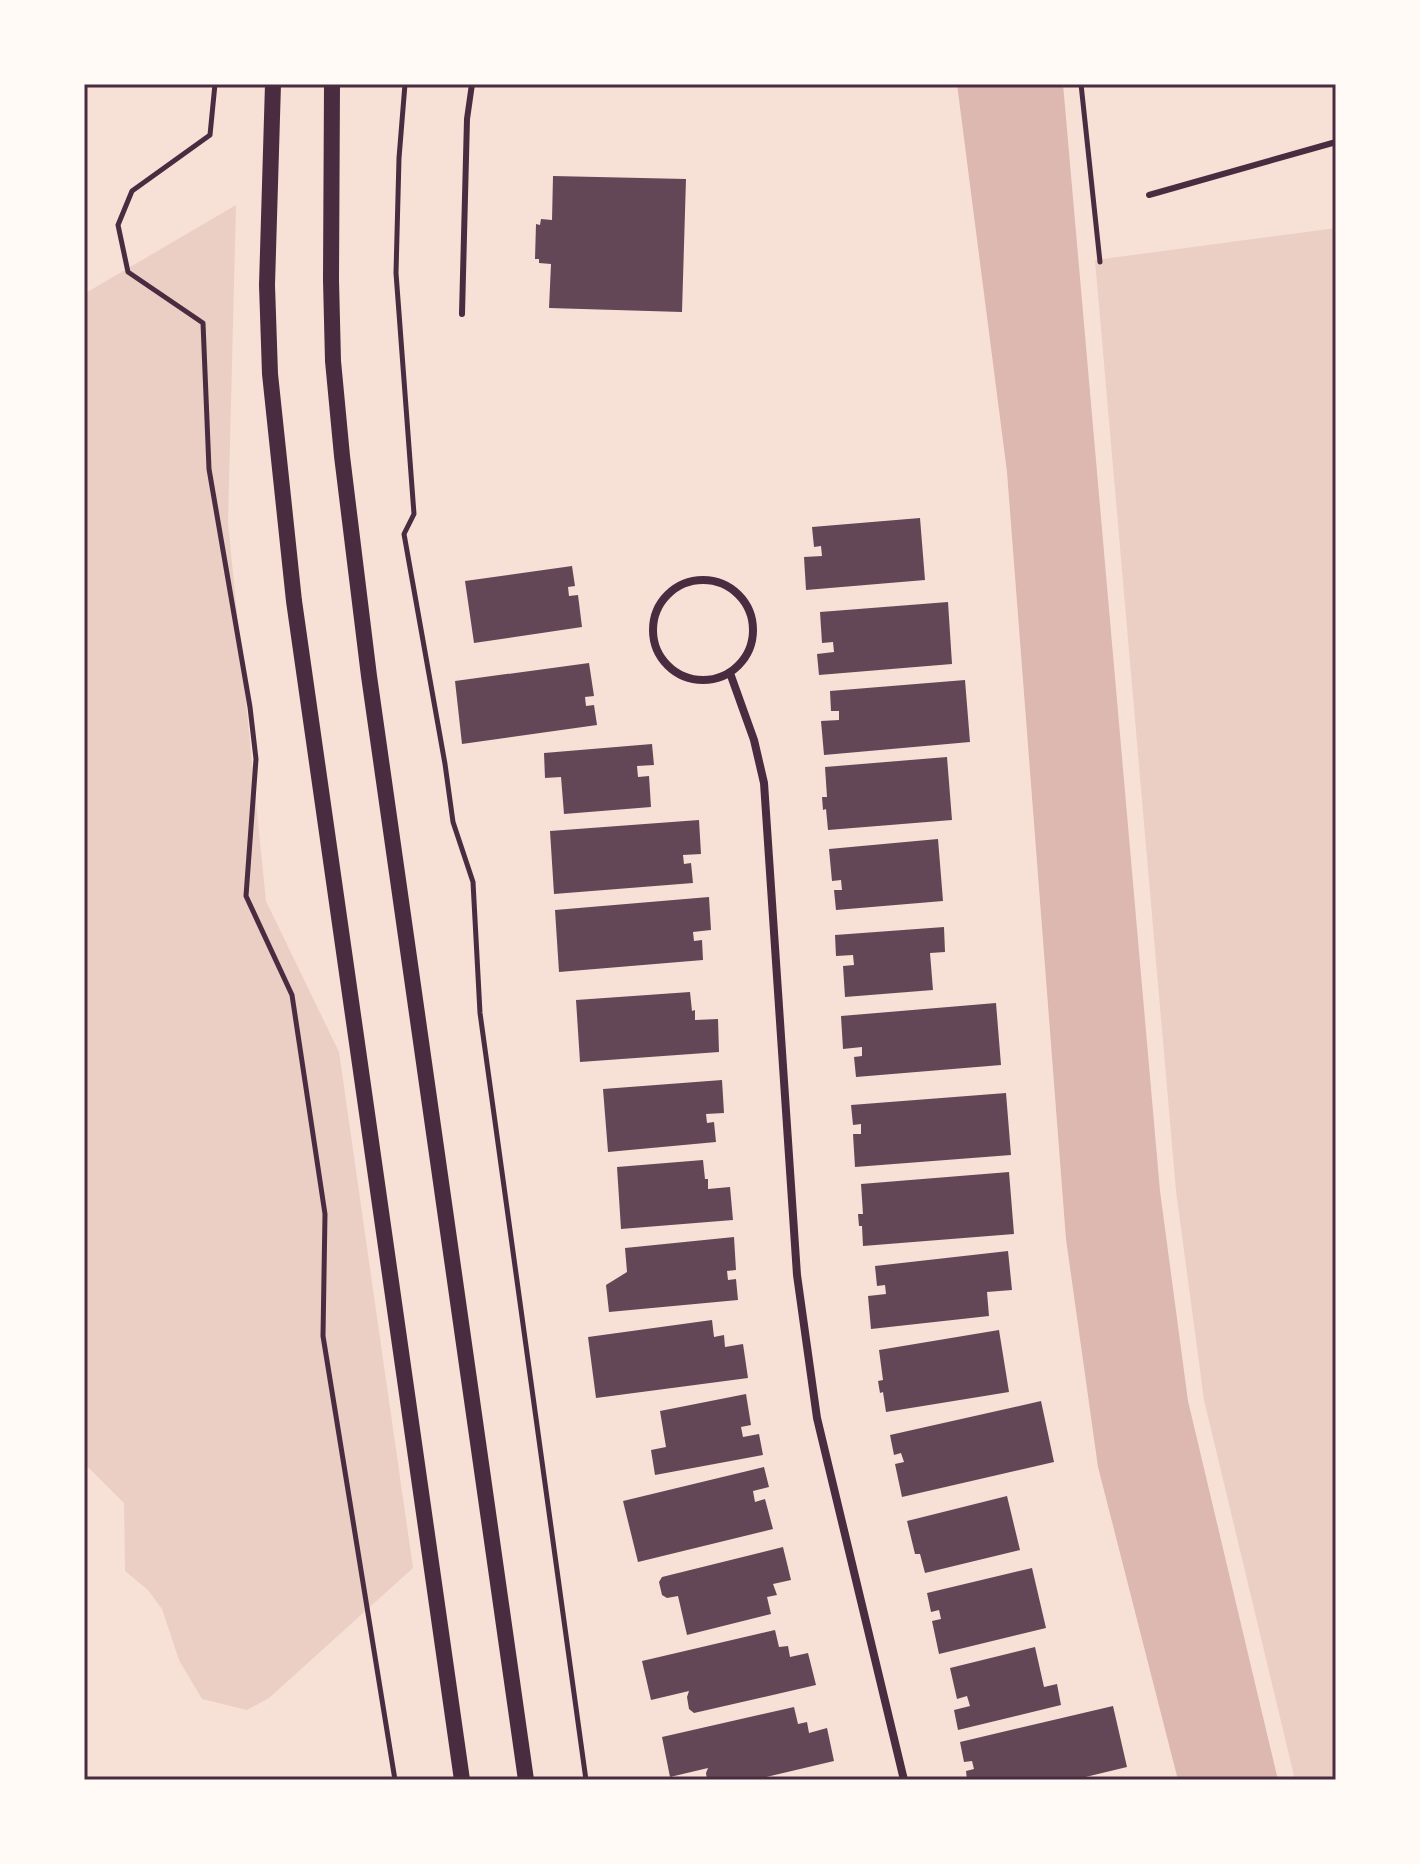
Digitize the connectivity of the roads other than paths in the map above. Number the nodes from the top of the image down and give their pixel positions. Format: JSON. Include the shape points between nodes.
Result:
{"nodes":[{"id":1,"x":273,"y":84,"type":"edge"},
{"id":2,"x":332,"y":84,"type":"edge"},
{"id":3,"x":472,"y":84,"type":"edge"},
{"id":4,"x":1336,"y":142,"type":"edge"},
{"id":5,"x":1149,"y":195,"type":"dead end"},
{"id":6,"x":462,"y":314,"type":"dead end"},
{"id":7,"x":730,"y":673,"type":"junction"},
{"id":8,"x":462,"y":1780,"type":"edge"},
{"id":9,"x":526,"y":1780,"type":"edge"},
{"id":10,"x":904,"y":1780,"type":"edge"}],
"edges":[{"from":1,"to":8,"type":"main road","via":[[270,374],[294,601]]},
{"from":2,"to":9,"type":"main road","via":[[333,361],[342,456]]},
{"from":3,"to":6,"type":"lane"},
{"from":4,"to":5,"type":"lane"},
{"from":7,"to":7,"type":"street","via":[[750,646],[750,611],[725,585],[707,580],[674,588],[655,614],[655,649],[680,676],[697,681]]},
{"from":7,"to":10,"type":"street","via":[[764,783],[797,1275],[817,1418]]}]}
